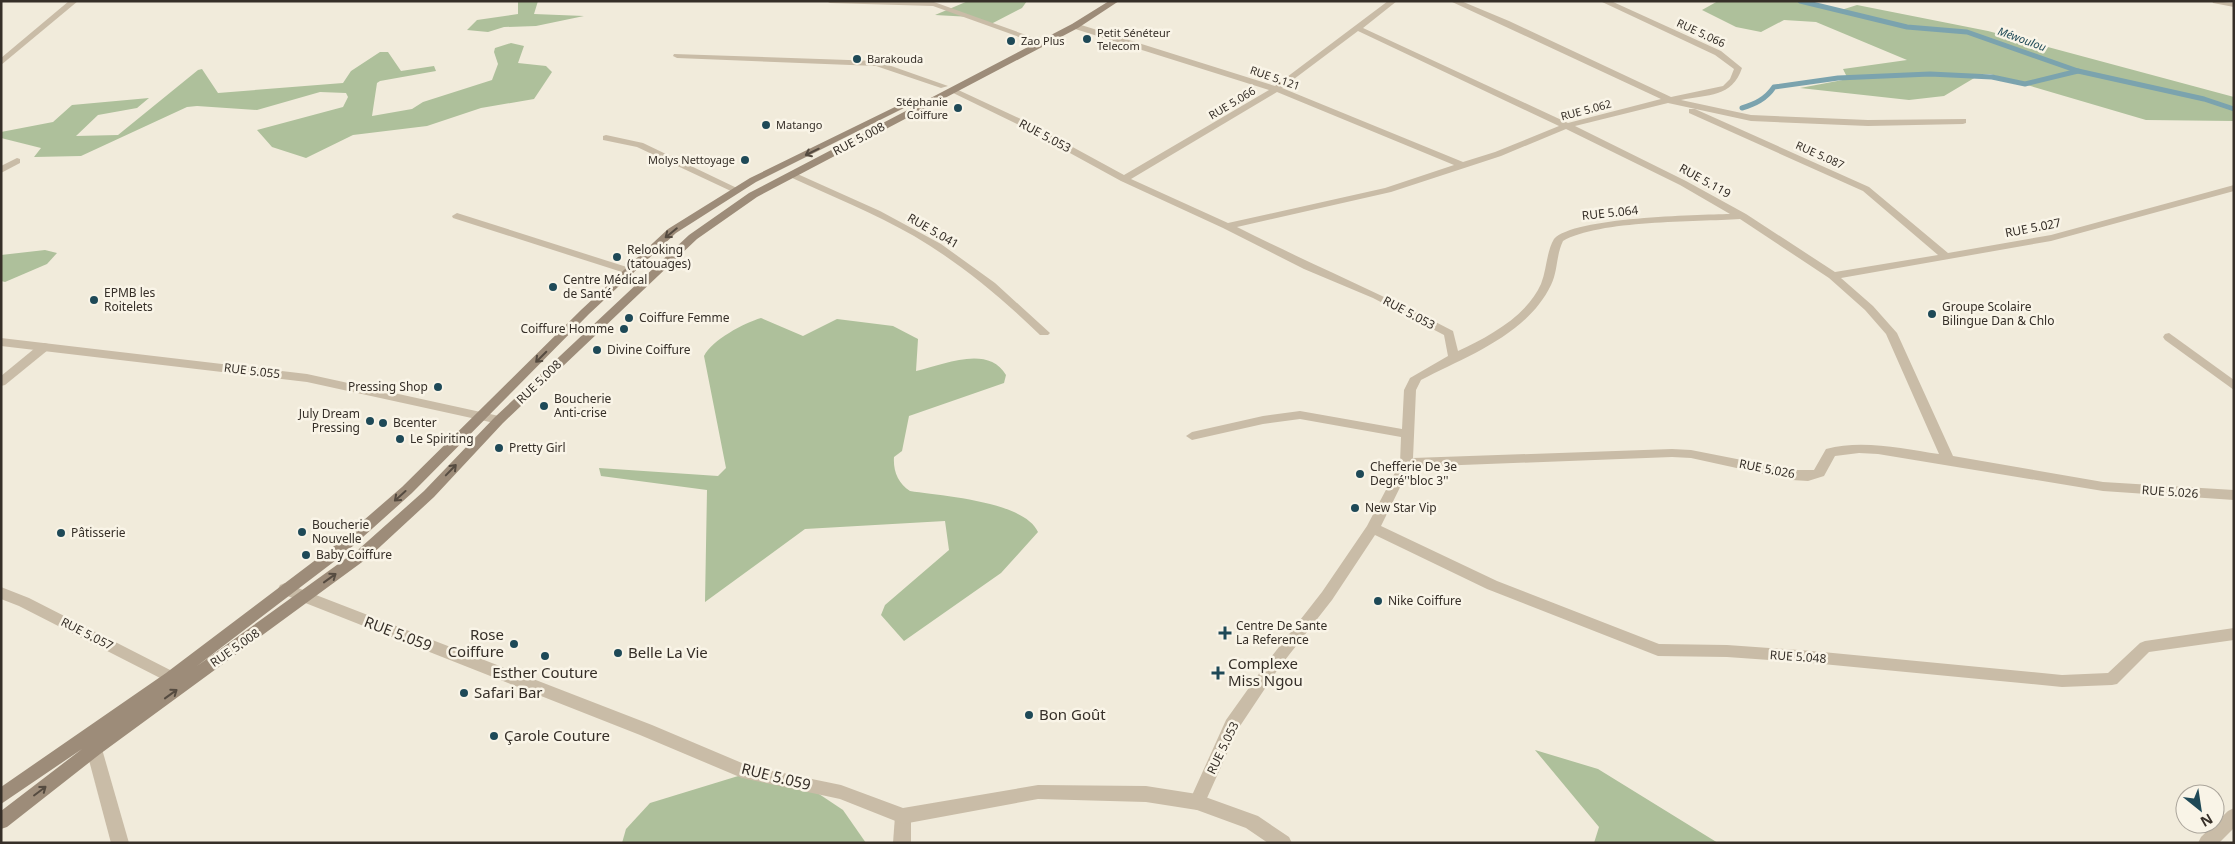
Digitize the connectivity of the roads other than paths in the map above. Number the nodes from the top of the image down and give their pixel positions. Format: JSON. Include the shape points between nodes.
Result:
{"nodes":[{"id":1,"x":74,"y":1,"type":"edge"},
{"id":2,"x":830,"y":1,"type":"edge"},
{"id":3,"x":1104,"y":1,"type":"edge"},
{"id":4,"x":1115,"y":1,"type":"edge"},
{"id":5,"x":1393,"y":1,"type":"edge"},
{"id":6,"x":1454,"y":1,"type":"edge"},
{"id":7,"x":1604,"y":1,"type":"edge"},
{"id":8,"x":2216,"y":1,"type":"edge"},
{"id":9,"x":2234,"y":5,"type":"edge"},
{"id":10,"x":1075,"y":26,"type":"junction"},
{"id":11,"x":1359,"y":29,"type":"junction"},
{"id":12,"x":1036,"y":40,"type":"junction"},
{"id":13,"x":677,"y":56,"type":"dead end"},
{"id":14,"x":1,"y":63,"type":"edge"},
{"id":15,"x":948,"y":88,"type":"junction"},
{"id":16,"x":1276,"y":89,"type":"junction"},
{"id":17,"x":1668,"y":100,"type":"junction"},
{"id":18,"x":1963,"y":121,"type":"dead end"},
{"id":19,"x":1566,"y":126,"type":"junction"},
{"id":20,"x":606,"y":138,"type":"dead end"},
{"id":21,"x":17,"y":160,"type":"dead end"},
{"id":22,"x":1461,"y":166,"type":"junction"},
{"id":23,"x":1,"y":170,"type":"edge"},
{"id":24,"x":793,"y":175,"type":"junction"},
{"id":25,"x":1124,"y":179,"type":"junction"},
{"id":26,"x":2234,"y":188,"type":"edge"},
{"id":27,"x":736,"y":190,"type":"junction"},
{"id":28,"x":457,"y":216,"type":"dead end"},
{"id":29,"x":1742,"y":216,"type":"junction"},
{"id":30,"x":1227,"y":226,"type":"junction"},
{"id":31,"x":1947,"y":256,"type":"junction"},
{"id":32,"x":629,"y":271,"type":"junction"},
{"id":33,"x":1833,"y":276,"type":"junction"},
{"id":34,"x":1044,"y":333,"type":"dead end"},
{"id":35,"x":2170,"y":338,"type":"dead end"},
{"id":36,"x":1,"y":342,"type":"edge"},
{"id":37,"x":44,"y":348,"type":"junction"},
{"id":38,"x":1454,"y":358,"type":"junction"},
{"id":39,"x":1,"y":382,"type":"edge"},
{"id":40,"x":2234,"y":386,"type":"edge"},
{"id":41,"x":482,"y":416,"type":"junction"},
{"id":42,"x":499,"y":420,"type":"junction"},
{"id":43,"x":1406,"y":434,"type":"junction"},
{"id":44,"x":1192,"y":436,"type":"dead end"},
{"id":45,"x":1948,"y":459,"type":"junction"},
{"id":46,"x":1406,"y":463,"type":"junction"},
{"id":47,"x":2234,"y":496,"type":"edge"},
{"id":48,"x":1373,"y":528,"type":"junction"},
{"id":49,"x":286,"y":590,"type":"junction"},
{"id":50,"x":1,"y":593,"type":"edge"},
{"id":51,"x":304,"y":598,"type":"junction"},
{"id":52,"x":2234,"y":634,"type":"edge"},
{"id":53,"x":171,"y":677,"type":"junction"},
{"id":54,"x":94,"y":750,"type":"junction"},
{"id":55,"x":1,"y":797,"type":"edge"},
{"id":56,"x":1197,"y":802,"type":"junction"},
{"id":57,"x":902,"y":816,"type":"junction"},
{"id":58,"x":2234,"y":816,"type":"edge"},
{"id":59,"x":1,"y":821,"type":"edge"},
{"id":60,"x":120,"y":843,"type":"edge"},
{"id":61,"x":902,"y":843,"type":"edge"},
{"id":62,"x":1283,"y":843,"type":"edge"},
{"id":63,"x":2207,"y":843,"type":"edge"}],
"edges":[{"from":1,"to":14,"type":"street"},
{"from":2,"to":12,"type":"street","via":[[934,4]]},
{"from":3,"to":12,"type":"main road","name":"RUE 5.008"},
{"from":4,"to":10,"type":"main road","name":"RUE 5.008"},
{"from":5,"to":11,"type":"street","name":"RUE 5.066"},
{"from":6,"to":17,"type":"street"},
{"from":7,"to":17,"type":"street","name":"RUE 5.066","via":[[1718,53],[1738,68],[1734,80],[1726,88]]},
{"from":8,"to":9,"type":"street"},
{"from":10,"to":15,"type":"main road","name":"RUE 5.008"},
{"from":10,"to":16,"type":"street","name":"RUE 5.121"},
{"from":11,"to":16,"type":"street","name":"RUE 5.066"},
{"from":11,"to":19,"type":"street","name":"RUE 5.119"},
{"from":12,"to":15,"type":"main road","name":"RUE 5.008"},
{"from":13,"to":15,"type":"street","name":"RUE 5.053","via":[[877,64]]},
{"from":15,"to":24,"type":"main road","name":"RUE 5.008"},
{"from":15,"to":25,"type":"street","name":"RUE 5.053","via":[[1020,122]]},
{"from":15,"to":27,"type":"main road","name":"RUE 5.008","one_way":true},
{"from":16,"to":22,"type":"street","name":"RUE 5.121"},
{"from":16,"to":25,"type":"street","name":"RUE 5.066"},
{"from":17,"to":18,"type":"street","name":"RUE 5.062","via":[[1751,118],[1868,123]]},
{"from":17,"to":19,"type":"street","name":"RUE 5.062"},
{"from":17,"to":31,"type":"street","name":"RUE 5.087","via":[[1866,189]]},
{"from":19,"to":22,"type":"street","name":"RUE 5.062"},
{"from":19,"to":29,"type":"street","name":"RUE 5.119","via":[[1608,144]]},
{"from":20,"to":27,"type":"street","via":[[640,145]]},
{"from":21,"to":23,"type":"street"},
{"from":22,"to":30,"type":"street","name":"RUE 5.062","via":[[1388,190]]},
{"from":24,"to":34,"type":"street","name":"RUE 5.041","via":[[875,213],[955,258],[1019,308]]},
{"from":24,"to":42,"type":"main road","name":"RUE 5.008","via":[[753,195],[693,236]]},
{"from":25,"to":30,"type":"street","name":"RUE 5.053"},
{"from":26,"to":31,"type":"street","name":"RUE 5.027","via":[[2092,228]]},
{"from":27,"to":32,"type":"main road","name":"RUE 5.008","one_way":true,"via":[[672,232]]},
{"from":28,"to":32,"type":"street"},
{"from":29,"to":33,"type":"street","name":"RUE 5.119"},
{"from":29,"to":38,"type":"street","name":"RUE 5.064","via":[[1605,225],[1566,234],[1559,240],[1546,286],[1520,317],[1502,333]]},
{"from":30,"to":38,"type":"street","name":"RUE 5.053","via":[[1449,333]]},
{"from":31,"to":33,"type":"street","name":"RUE 5.027"},
{"from":32,"to":41,"type":"main road","name":"RUE 5.008","one_way":true},
{"from":33,"to":45,"type":"street","name":"RUE 5.119","via":[[1859,298],[1891,333]]},
{"from":35,"to":40,"type":"street"},
{"from":36,"to":37,"type":"street","name":"RUE 5.055"},
{"from":37,"to":39,"type":"street"},
{"from":37,"to":41,"type":"street","name":"RUE 5.055","via":[[307,378]]},
{"from":38,"to":43,"type":"street","name":"RUE 5.053","via":[[1416,378],[1410,390]]},
{"from":41,"to":42,"type":"street","name":"RUE 5.055"},
{"from":41,"to":49,"type":"main road","name":"RUE 5.008","one_way":true,"via":[[407,490],[339,550]]},
{"from":51,"to":42,"type":"main road","name":"RUE 5.008","one_way":true,"via":[[364,553],[429,494]]},
{"from":43,"to":44,"type":"street","via":[[1300,415]]},
{"from":43,"to":46,"type":"street","name":"RUE 5.053"},
{"from":45,"to":46,"type":"street","name":"RUE 5.026","via":[[1848,448],[1831,452],[1819,473],[1808,476],[1672,453]]},
{"from":45,"to":47,"type":"street","name":"RUE 5.026","via":[[2061,480]]},
{"from":46,"to":48,"type":"street","name":"RUE 5.053"},
{"from":48,"to":52,"type":"street","name":"RUE 5.048","via":[[1492,585],[1658,650],[1812,657],[2062,682],[2112,679],[2145,647]]},
{"from":48,"to":56,"type":"street","name":"RUE 5.053","via":[[1232,725]]},
{"from":49,"to":51,"type":"street","name":"RUE 5.059"},
{"from":49,"to":53,"type":"main road","name":"RUE 5.008"},
{"from":50,"to":53,"type":"street","name":"RUE 5.057"},
{"from":54,"to":51,"type":"main road","name":"RUE 5.008","one_way":true},
{"from":51,"to":57,"type":"street","name":"RUE 5.059","via":[[646,730],[748,773],[841,792]]},
{"from":53,"to":55,"type":"main road","name":"RUE 5.008"},
{"from":59,"to":54,"type":"main road","name":"RUE 5.008","one_way":true},
{"from":54,"to":60,"type":"street"},
{"from":56,"to":57,"type":"street","via":[[1146,794],[1038,792]]},
{"from":56,"to":62,"type":"street","via":[[1252,822]]},
{"from":57,"to":61,"type":"street"},
{"from":58,"to":63,"type":"street"}]}
